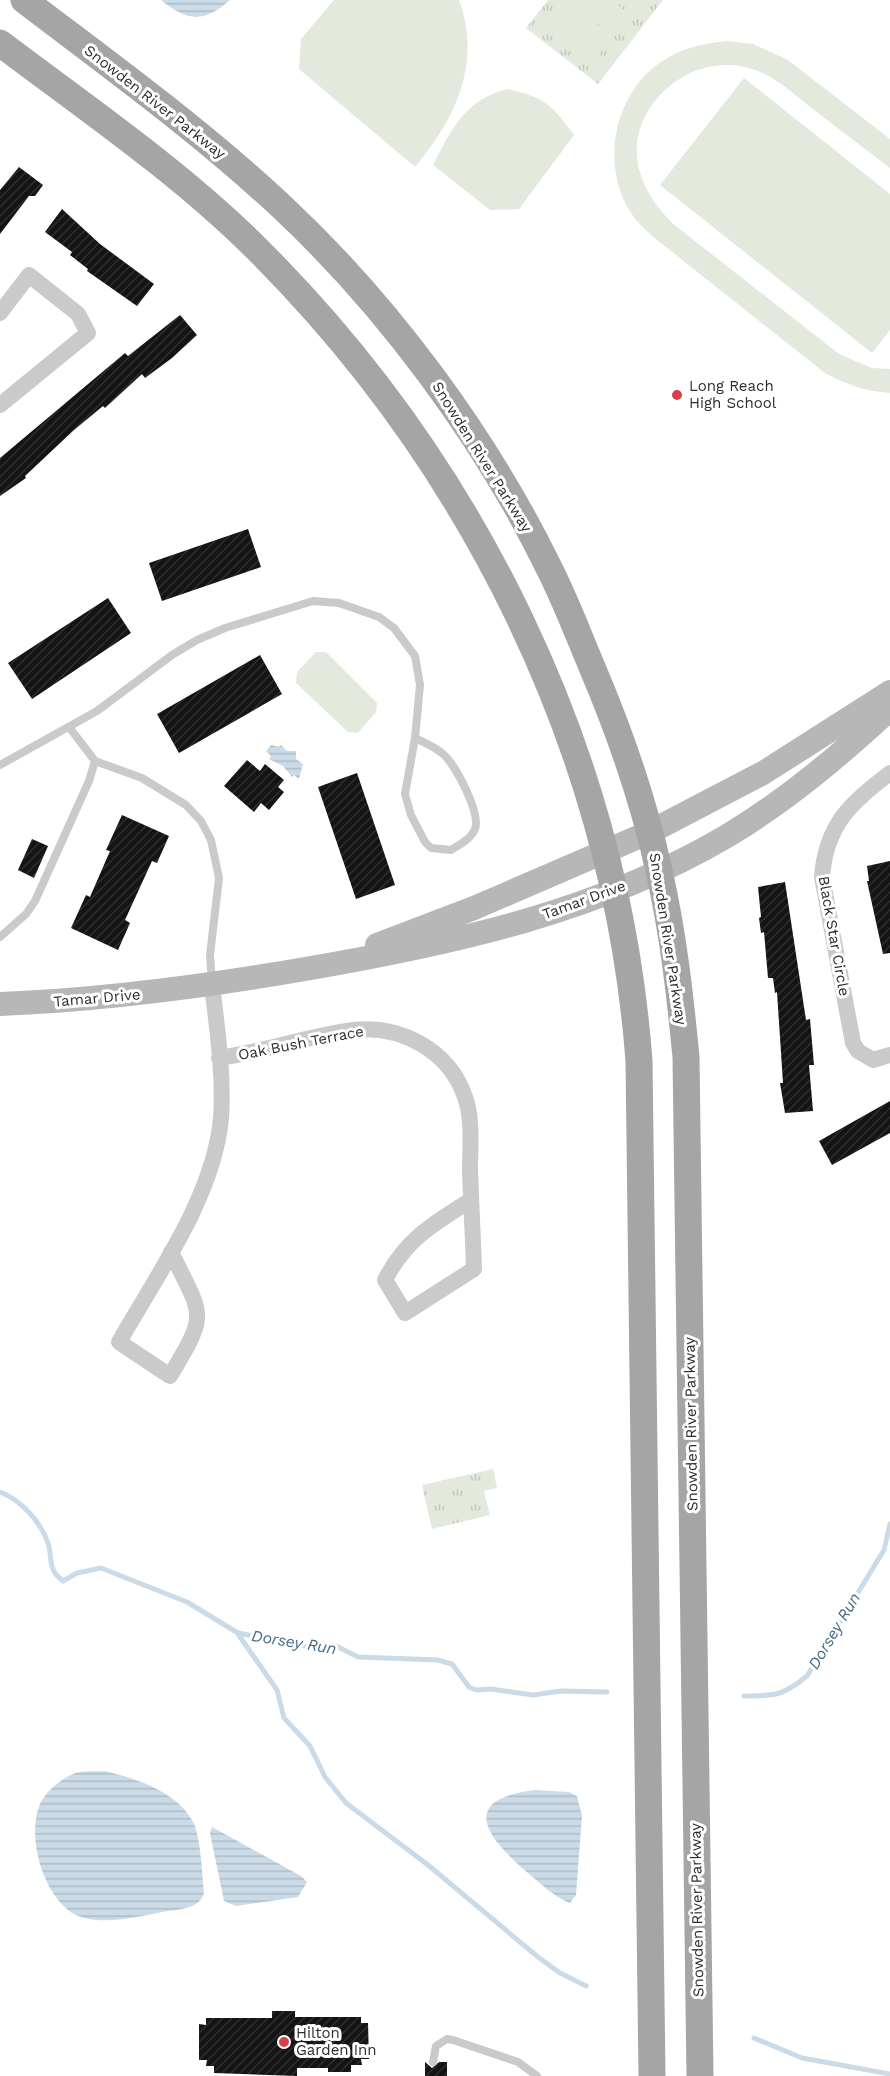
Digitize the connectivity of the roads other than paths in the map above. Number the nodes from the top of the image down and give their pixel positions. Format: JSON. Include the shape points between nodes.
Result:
{"nodes":[{"id":1,"x":24,"y":0,"type":"edge"},
{"id":2,"x":0,"y":43,"type":"edge"},
{"id":3,"x":0,"y":313,"type":"edge"},
{"id":4,"x":0,"y":405,"type":"edge"},
{"id":5,"x":890,"y":692,"type":"edge"},
{"id":6,"x":890,"y":709,"type":"edge"},
{"id":7,"x":69,"y":728,"type":"junction"},
{"id":8,"x":415,"y":738,"type":"junction"},
{"id":9,"x":94,"y":760,"type":"junction"},
{"id":10,"x":0,"y":765,"type":"edge"},
{"id":11,"x":890,"y":773,"type":"edge"},
{"id":12,"x":650,"y":832,"type":"junction"},
{"id":13,"x":606,"y":852,"type":"junction"},
{"id":14,"x":660,"y":871,"type":"junction"},
{"id":15,"x":615,"y":889,"type":"junction"},
{"id":16,"x":0,"y":937,"type":"edge"},
{"id":17,"x":300,"y":970,"type":"junction"},
{"id":18,"x":212,"y":985,"type":"junction"},
{"id":19,"x":0,"y":1004,"type":"edge"},
{"id":20,"x":890,"y":1055,"type":"edge"},
{"id":21,"x":219,"y":1058,"type":"junction"},
{"id":22,"x":471,"y":1200,"type":"junction"},
{"id":23,"x":171,"y":1251,"type":"junction"},
{"id":24,"x":433,"y":2062,"type":"dead end"},
{"id":25,"x":537,"y":2076,"type":"edge"},
{"id":26,"x":652,"y":2076,"type":"edge"},
{"id":27,"x":700,"y":2076,"type":"edge"}],
"edges":[{"from":1,"to":12,"type":"main road","name":"Snowden River Parkway","via":[[167,108],[284,209],[375,306],[430,376],[510,496],[549,566],[630,765]]},
{"from":2,"to":13,"type":"main road","via":[[134,143],[252,244],[338,335],[392,403],[469,523],[518,610],[585,782]]},
{"from":3,"to":4,"type":"street","via":[[30,275],[78,314],[88,333]]},
{"from":5,"to":12,"type":"street","name":"Tamar Drive","via":[[763,773]]},
{"from":6,"to":14,"type":"street","name":"Tamar Drive","via":[[836,759],[780,802]]},
{"from":7,"to":8,"type":"lane","via":[[197,640],[313,601],[339,603],[369,613],[394,628],[407,642],[420,669]]},
{"from":7,"to":9,"type":"lane"},
{"from":7,"to":10,"type":"lane"},
{"from":8,"to":8,"type":"lane","via":[[405,794],[411,815],[431,848],[451,850],[476,828],[476,815],[452,763]]},
{"from":9,"to":16,"type":"lane","via":[[89,781],[35,901]]},
{"from":9,"to":18,"type":"lane","via":[[167,792],[201,821],[211,840],[219,878],[210,955]]},
{"from":11,"to":20,"type":"street","name":"Black Star Circle","via":[[860,796],[837,823],[825,852],[822,877],[853,1043],[873,1060]]},
{"from":12,"to":13,"type":"street","name":"Tamar Drive"},
{"from":12,"to":14,"type":"main road","name":"Snowden River Parkway"},
{"from":13,"to":15,"type":"main road"},
{"from":13,"to":17,"type":"street","name":"Tamar Drive","via":[[391,940]]},
{"from":14,"to":15,"type":"street","name":"Tamar Drive"},
{"from":14,"to":27,"type":"main road","name":"Snowden River Parkway","via":[[680,990],[686,1057]]},
{"from":15,"to":17,"type":"street","name":"Tamar Drive","via":[[478,935]]},
{"from":15,"to":26,"type":"main road","via":[[634,991],[639,1060]]},
{"from":17,"to":18,"type":"street","name":"Tamar Drive"},
{"from":18,"to":19,"type":"street","name":"Tamar Drive"},
{"from":18,"to":21,"type":"street"},
{"from":21,"to":22,"type":"street","name":"Oak Bush Terrace","via":[[352,1030],[379,1030],[416,1040],[450,1068],[466,1098],[470,1115]]},
{"from":21,"to":23,"type":"street","via":[[221,1118],[216,1144],[201,1192]]},
{"from":22,"to":22,"type":"street","name":"Oak Bush Terrace","via":[[474,1269],[405,1313],[385,1280],[393,1264],[420,1233]]},
{"from":23,"to":23,"type":"street","via":[[119,1342],[170,1376],[196,1333],[199,1319],[197,1305]]},
{"from":24,"to":25,"type":"lane","via":[[436,2046],[447,2039],[518,2062]]}]}
